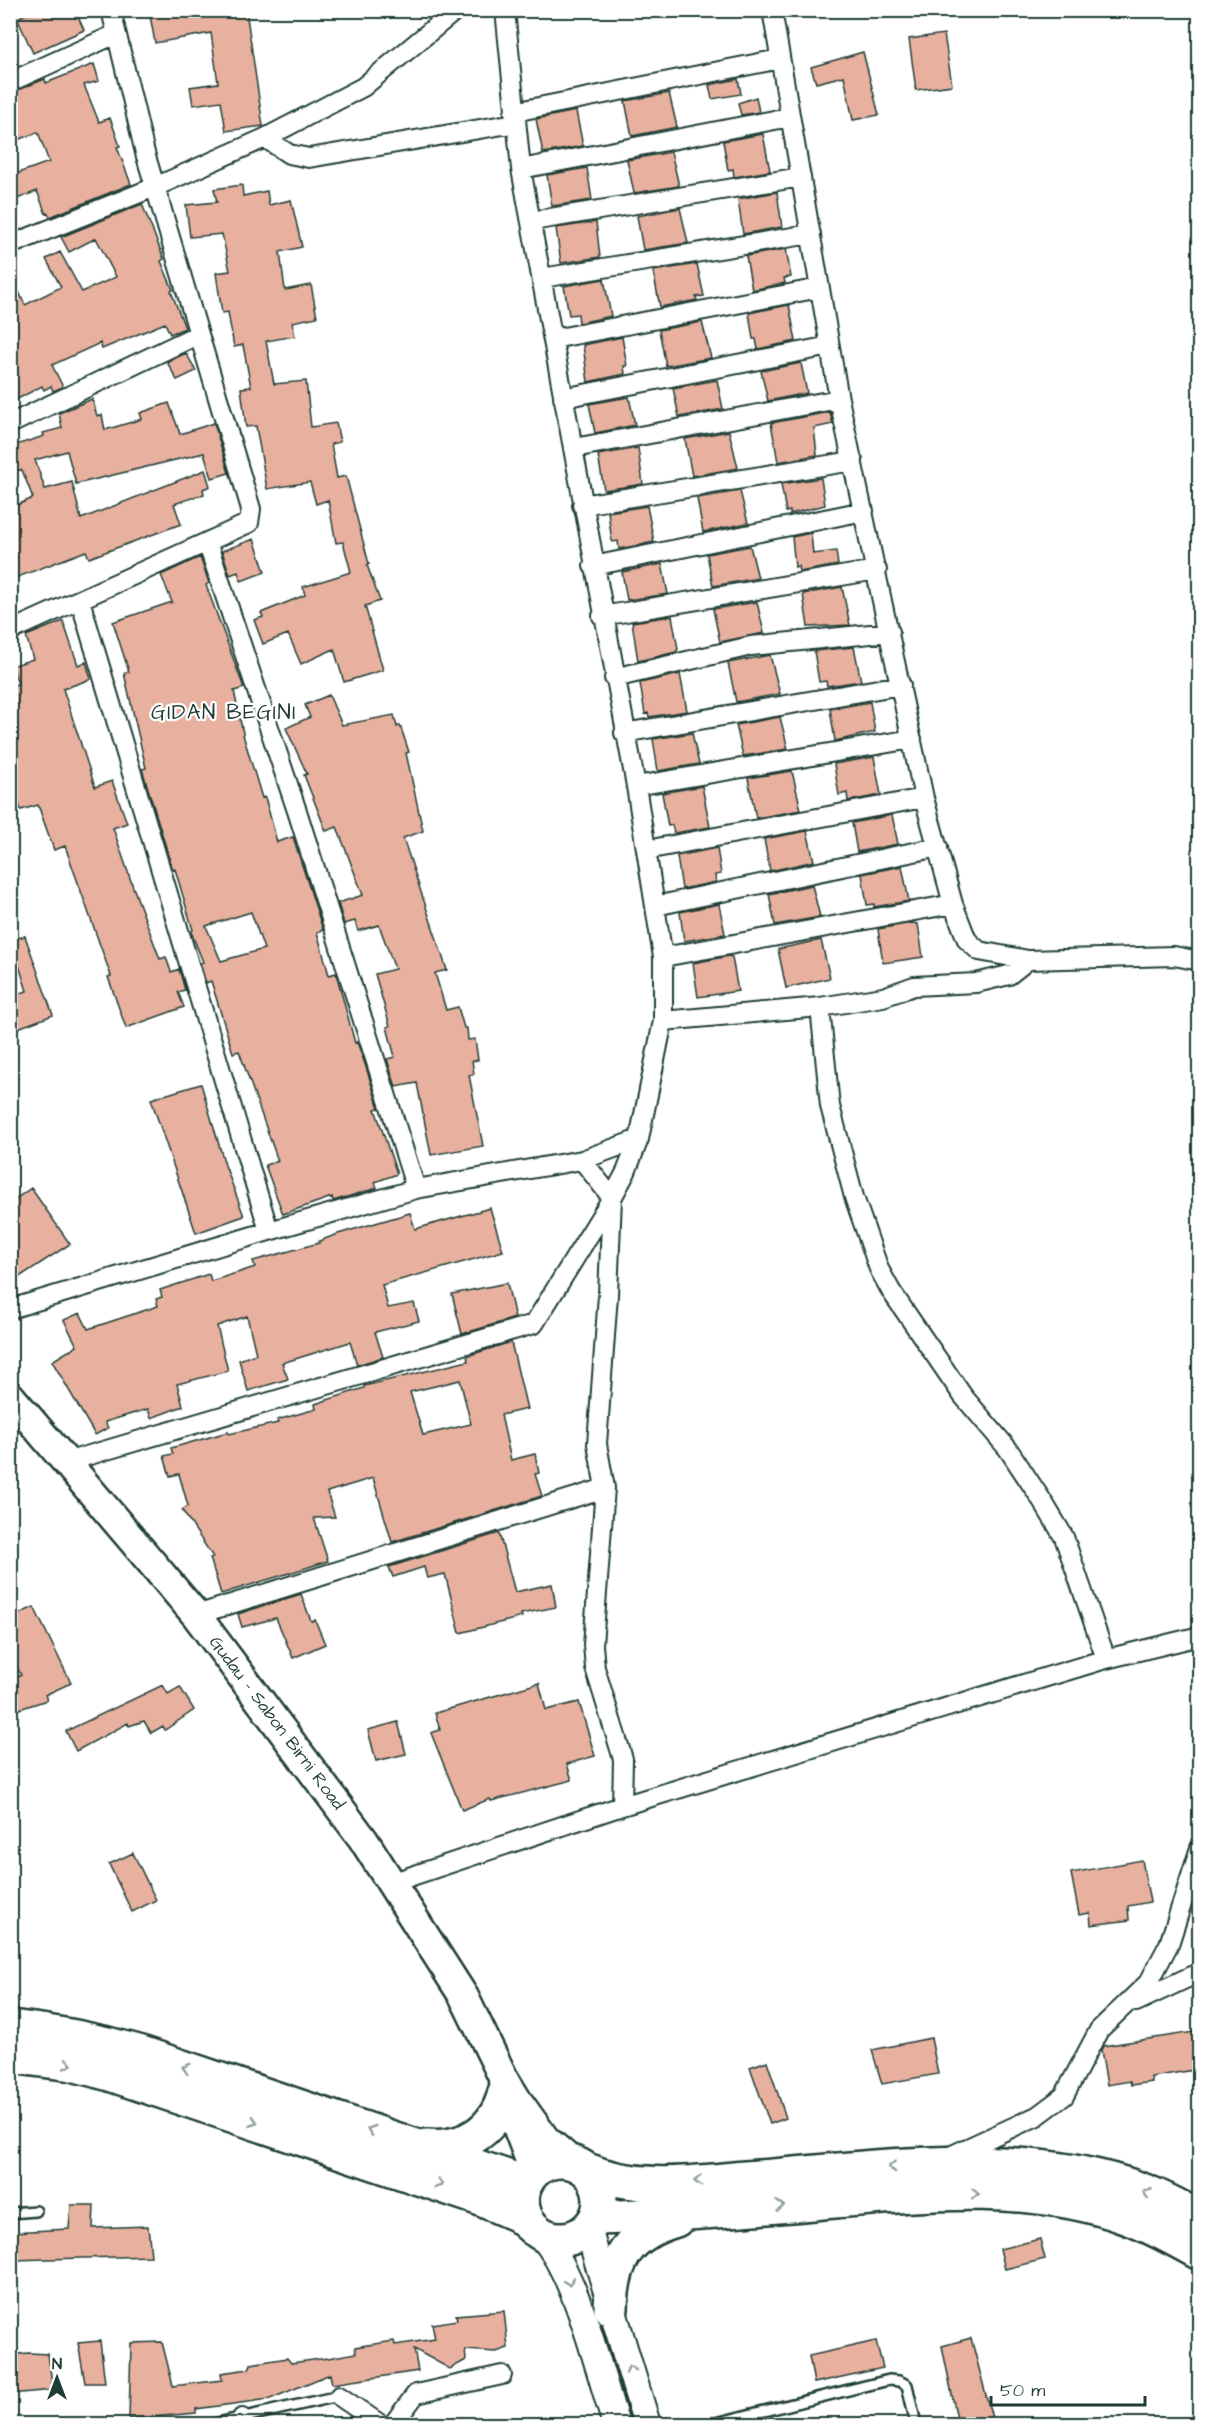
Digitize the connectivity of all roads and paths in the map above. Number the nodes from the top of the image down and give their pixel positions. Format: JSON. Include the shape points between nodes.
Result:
{"nodes":[{"id":1,"x":111,"y":10,"type":"edge"},
{"id":2,"x":456,"y":10,"type":"edge"},
{"id":3,"x":505,"y":10,"type":"edge"},
{"id":4,"x":772,"y":10,"type":"edge"},
{"id":5,"x":116,"y":34,"type":"junction"},
{"id":6,"x":780,"y":59,"type":"junction"},
{"id":7,"x":10,"y":82,"type":"edge"},
{"id":8,"x":790,"y":117,"type":"junction"},
{"id":9,"x":515,"y":118,"type":"junction"},
{"id":10,"x":265,"y":138,"type":"junction"},
{"id":11,"x":521,"y":169,"type":"junction"},
{"id":12,"x":801,"y":177,"type":"junction"},
{"id":13,"x":155,"y":187,"type":"junction"},
{"id":14,"x":532,"y":221,"type":"junction"},
{"id":15,"x":811,"y":234,"type":"junction"},
{"id":16,"x":10,"y":245,"type":"edge"},
{"id":17,"x":542,"y":278,"type":"junction"},
{"id":18,"x":820,"y":288,"type":"junction"},
{"id":19,"x":199,"y":334,"type":"junction"},
{"id":20,"x":553,"y":339,"type":"junction"},
{"id":21,"x":830,"y":346,"type":"junction"},
{"id":22,"x":563,"y":398,"type":"junction"},
{"id":23,"x":839,"y":399,"type":"junction"},
{"id":24,"x":10,"y":424,"type":"edge"},
{"id":25,"x":574,"y":448,"type":"junction"},
{"id":26,"x":853,"y":461,"type":"junction"},
{"id":27,"x":582,"y":505,"type":"junction"},
{"id":28,"x":864,"y":511,"type":"junction"},
{"id":29,"x":207,"y":542,"type":"junction"},
{"id":30,"x":593,"y":566,"type":"junction"},
{"id":31,"x":877,"y":570,"type":"junction"},
{"id":32,"x":80,"y":600,"type":"junction"},
{"id":33,"x":602,"y":616,"type":"junction"},
{"id":34,"x":10,"y":631,"type":"edge"},
{"id":35,"x":890,"y":632,"type":"junction"},
{"id":36,"x":614,"y":678,"type":"junction"},
{"id":37,"x":901,"y":685,"type":"junction"},
{"id":38,"x":624,"y":733,"type":"junction"},
{"id":39,"x":912,"y":740,"type":"junction"},
{"id":40,"x":636,"y":786,"type":"junction"},
{"id":41,"x":924,"y":798,"type":"junction"},
{"id":42,"x":938,"y":847,"type":"junction"},
{"id":43,"x":646,"y":850,"type":"junction"},
{"id":44,"x":953,"y":904,"type":"junction"},
{"id":45,"x":655,"y":906,"type":"junction"},
{"id":46,"x":663,"y":957,"type":"junction"},
{"id":47,"x":1028,"y":960,"type":"junction"},
{"id":48,"x":1200,"y":961,"type":"edge"},
{"id":49,"x":820,"y":1007,"type":"junction"},
{"id":50,"x":663,"y":1021,"type":"junction"},
{"id":51,"x":639,"y":1139,"type":"junction"},
{"id":52,"x":582,"y":1160,"type":"junction"},
{"id":53,"x":416,"y":1189,"type":"junction"},
{"id":54,"x":612,"y":1198,"type":"junction"},
{"id":55,"x":269,"y":1231,"type":"junction"},
{"id":56,"x":10,"y":1309,"type":"edge"},
{"id":57,"x":10,"y":1396,"type":"edge"},
{"id":58,"x":66,"y":1462,"type":"junction"},
{"id":59,"x":605,"y":1488,"type":"junction"},
{"id":60,"x":196,"y":1615,"type":"junction"},
{"id":61,"x":1200,"y":1636,"type":"edge"},
{"id":62,"x":1106,"y":1659,"type":"junction"},
{"id":63,"x":622,"y":1806,"type":"junction"},
{"id":64,"x":1200,"y":1848,"type":"edge"},
{"id":65,"x":391,"y":1883,"type":"junction"},
{"id":66,"x":1200,"y":1972,"type":"edge"},
{"id":67,"x":1121,"y":2008,"type":"junction"},
{"id":68,"x":10,"y":2027,"type":"edge"},
{"id":69,"x":10,"y":2056,"type":"edge"},
{"id":70,"x":504,"y":2085,"type":"junction"},
{"id":71,"x":415,"y":2144,"type":"junction"},
{"id":72,"x":930,"y":2165,"type":"junction"},
{"id":73,"x":580,"y":2166,"type":"junction"},
{"id":74,"x":529,"y":2177,"type":"junction"},
{"id":75,"x":36,"y":2211,"type":"dead end"},
{"id":76,"x":708,"y":2212,"type":"junction"},
{"id":77,"x":10,"y":2213,"type":"edge"},
{"id":78,"x":1200,"y":2218,"type":"edge"},
{"id":79,"x":592,"y":2224,"type":"junction"},
{"id":80,"x":537,"y":2230,"type":"junction"},
{"id":81,"x":1200,"y":2253,"type":"edge"},
{"id":82,"x":611,"y":2309,"type":"junction"},
{"id":83,"x":502,"y":2375,"type":"dead end"},
{"id":84,"x":339,"y":2396,"type":"joint"},
{"id":85,"x":243,"y":2421,"type":"edge"},
{"id":86,"x":213,"y":2424,"type":"edge"},
{"id":87,"x":380,"y":2424,"type":"edge"},
{"id":88,"x":393,"y":2424,"type":"edge"},
{"id":89,"x":616,"y":2424,"type":"edge"},
{"id":90,"x":647,"y":2424,"type":"edge"},
{"id":91,"x":712,"y":2424,"type":"edge"},
{"id":92,"x":916,"y":2424,"type":"edge"}],
"edges":[{"from":1,"to":5,"type":"street"},
{"from":2,"to":10,"type":"street","via":[[363,87]]},
{"from":3,"to":9,"type":"street"},
{"from":4,"to":6,"type":"street"},
{"from":5,"to":7,"type":"street"},
{"from":5,"to":13,"type":"street"},
{"from":6,"to":8,"type":"street"},
{"from":6,"to":9,"type":"street"},
{"from":8,"to":11,"type":"street"},
{"from":8,"to":12,"type":"street"},
{"from":9,"to":10,"type":"street","via":[[309,159],[290,154]]},
{"from":9,"to":11,"type":"street"},
{"from":10,"to":13,"type":"street"},
{"from":11,"to":14,"type":"street"},
{"from":12,"to":14,"type":"street"},
{"from":12,"to":15,"type":"street"},
{"from":13,"to":16,"type":"street"},
{"from":13,"to":19,"type":"street"},
{"from":14,"to":17,"type":"street"},
{"from":15,"to":17,"type":"street"},
{"from":15,"to":18,"type":"street"},
{"from":17,"to":20,"type":"street"},
{"from":18,"to":20,"type":"street"},
{"from":18,"to":21,"type":"street"},
{"from":19,"to":24,"type":"street"},
{"from":19,"to":29,"type":"street","via":[[251,509],[249,523]]},
{"from":20,"to":22,"type":"street"},
{"from":21,"to":22,"type":"street"},
{"from":21,"to":23,"type":"street"},
{"from":22,"to":25,"type":"street"},
{"from":23,"to":25,"type":"street"},
{"from":23,"to":26,"type":"street"},
{"from":25,"to":27,"type":"street"},
{"from":26,"to":27,"type":"street"},
{"from":26,"to":28,"type":"street"},
{"from":27,"to":30,"type":"street"},
{"from":28,"to":30,"type":"street"},
{"from":28,"to":31,"type":"street"},
{"from":29,"to":32,"type":"street"},
{"from":29,"to":53,"type":"street"},
{"from":30,"to":33,"type":"street"},
{"from":31,"to":33,"type":"street"},
{"from":31,"to":35,"type":"street"},
{"from":32,"to":34,"type":"street"},
{"from":32,"to":55,"type":"street"},
{"from":33,"to":36,"type":"street"},
{"from":35,"to":36,"type":"street","via":[[751,646]]},
{"from":35,"to":37,"type":"street"},
{"from":36,"to":38,"type":"street"},
{"from":37,"to":38,"type":"street"},
{"from":37,"to":39,"type":"street"},
{"from":38,"to":40,"type":"street"},
{"from":39,"to":40,"type":"street"},
{"from":39,"to":41,"type":"street"},
{"from":40,"to":43,"type":"street"},
{"from":41,"to":42,"type":"street"},
{"from":41,"to":43,"type":"street"},
{"from":42,"to":44,"type":"street"},
{"from":42,"to":45,"type":"street"},
{"from":43,"to":45,"type":"street"},
{"from":44,"to":46,"type":"street"},
{"from":44,"to":47,"type":"street","via":[[967,940],[979,951]]},
{"from":45,"to":46,"type":"street"},
{"from":46,"to":50,"type":"street"},
{"from":47,"to":48,"type":"street","via":[[1174,956]]},
{"from":47,"to":49,"type":"street","via":[[1009,975],[976,982],[914,986],[883,997]]},
{"from":49,"to":50,"type":"street"},
{"from":49,"to":62,"type":"street","via":[[830,1106],[854,1197],[879,1269],[963,1396],[1008,1449],[1064,1536]]},
{"from":50,"to":51,"type":"street"},
{"from":51,"to":52,"type":"street"},
{"from":51,"to":54,"type":"street"},
{"from":52,"to":53,"type":"street"},
{"from":52,"to":54,"type":"street"},
{"from":53,"to":55,"type":"street"},
{"from":54,"to":58,"type":"street","via":[[534,1324]]},
{"from":54,"to":59,"type":"street","via":[[597,1444]]},
{"from":55,"to":56,"type":"street"},
{"from":57,"to":58,"type":"main road","name":"Gudau - Sabon Birni Road"},
{"from":58,"to":60,"type":"main road","name":"Gudau - Sabon Birni Road"},
{"from":59,"to":60,"type":"street"},
{"from":59,"to":63,"type":"street","via":[[593,1645],[595,1668],[623,1760]]},
{"from":60,"to":65,"type":"main road","name":"Gudau - Sabon Birni Road","via":[[363,1839]]},
{"from":61,"to":62,"type":"street"},
{"from":62,"to":63,"type":"street"},
{"from":63,"to":65,"type":"street"},
{"from":64,"to":67,"type":"street","via":[[1168,1944],[1149,1982]]},
{"from":65,"to":70,"type":"main road","name":"Gudau - Sabon Birni Road","via":[[464,1997]]},
{"from":66,"to":67,"type":"street"},
{"from":67,"to":72,"type":"street","via":[[1099,2030],[1064,2096],[1027,2121]]},
{"from":71,"to":68,"type":"highway","one_way":true,"via":[[96,2040]]},
{"from":69,"to":80,"type":"highway","one_way":true,"via":[[72,2064],[110,2074],[481,2199],[518,2215]]},
{"from":70,"to":71,"type":"highway","via":[[497,2114],[474,2138],[435,2147]]},
{"from":70,"to":73,"type":"main road","via":[[545,2139]]},
{"from":70,"to":74,"type":"main road"},
{"from":71,"to":74,"type":"highway"},
{"from":72,"to":73,"type":"highway","one_way":true,"via":[[662,2184],[623,2182]]},
{"from":78,"to":72,"type":"highway","one_way":true,"via":[[1142,2190],[1066,2171],[979,2164]]},
{"from":73,"to":74,"type":"highway","via":[[558,2160],[545,2164]]},
{"from":73,"to":79,"type":"highway","via":[[595,2178],[600,2192],[601,2205]]},
{"from":74,"to":80,"type":"highway","via":[[522,2196],[523,2210]]},
{"from":75,"to":77,"type":"lane"},
{"from":76,"to":79,"type":"highway"},
{"from":76,"to":81,"type":"highway","one_way":true,"via":[[902,2195],[999,2194],[1044,2198],[1126,2217]]},
{"from":76,"to":82,"type":"highway","via":[[660,2225],[633,2242],[618,2263],[611,2287]]},
{"from":79,"to":80,"type":"highway","via":[[573,2237],[560,2239]]},
{"from":79,"to":82,"type":"street"},
{"from":80,"to":89,"type":"street","one_way":true,"via":[[553,2247],[570,2285]]},
{"from":90,"to":82,"type":"street","one_way":true},
{"from":83,"to":88,"type":"street","via":[[416,2394]]},
{"from":84,"to":85,"type":"lane"},
{"from":84,"to":87,"type":"street"},
{"from":85,"to":86,"type":"lane"},
{"from":91,"to":92,"type":"lane","via":[[890,2380],[907,2385]]}]}
